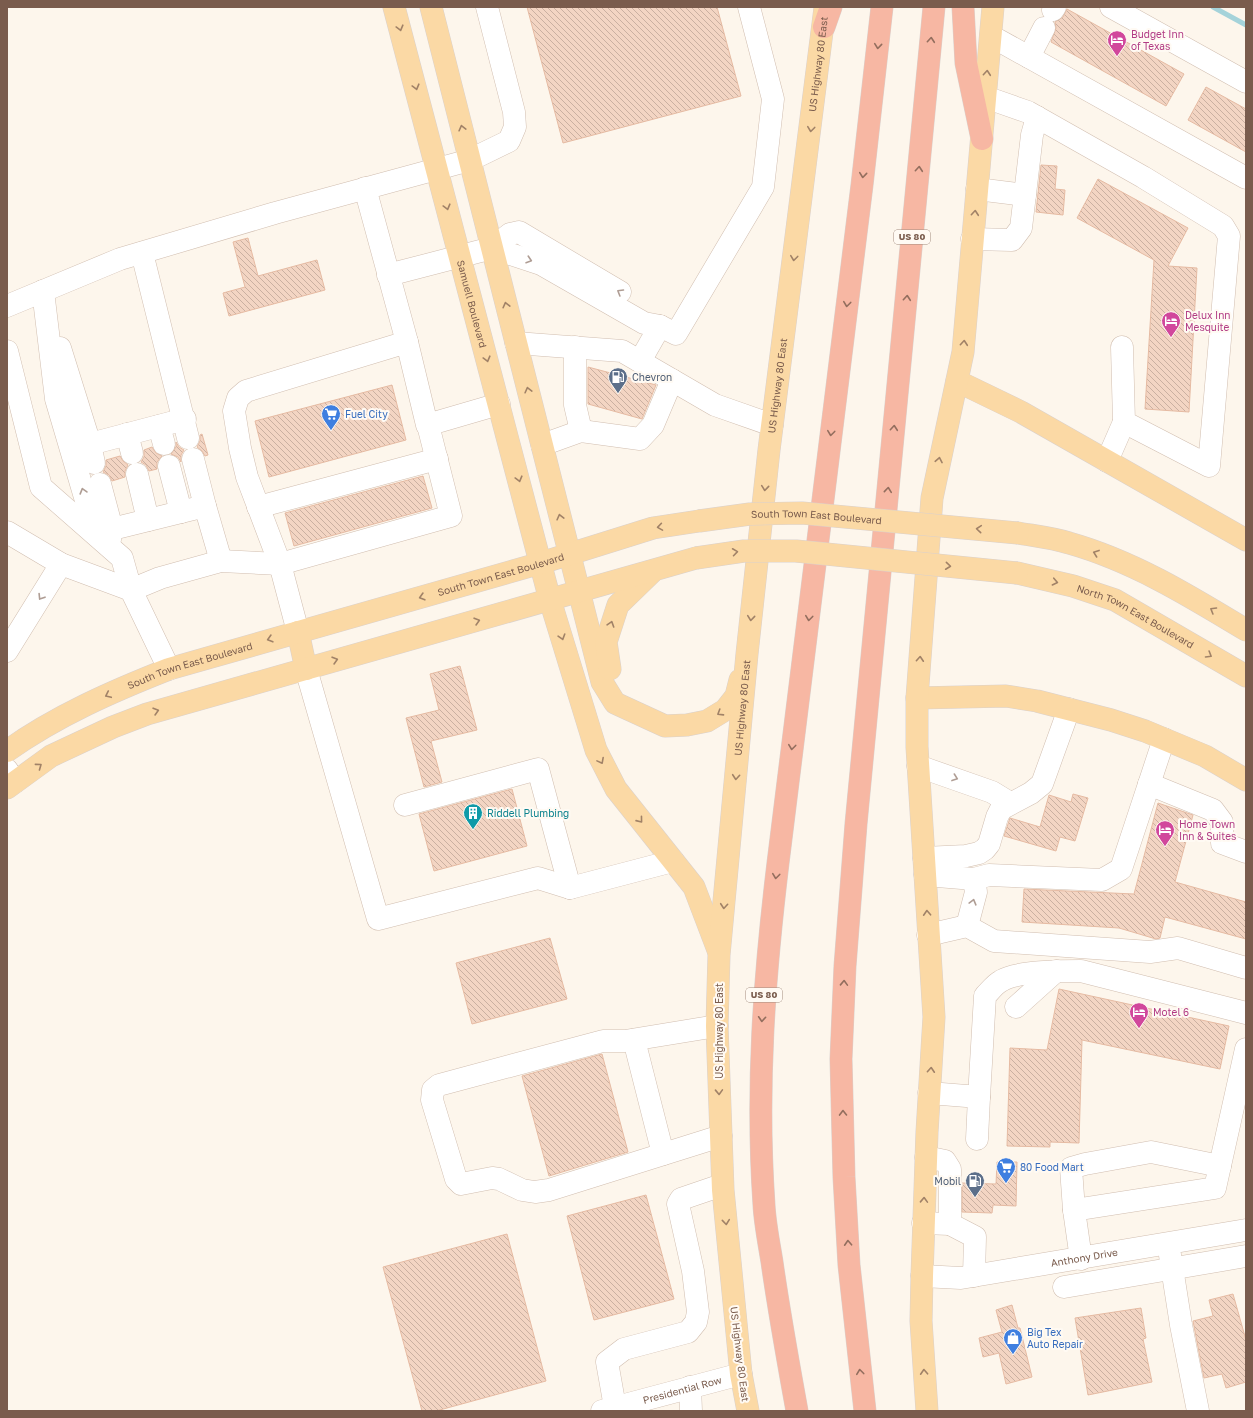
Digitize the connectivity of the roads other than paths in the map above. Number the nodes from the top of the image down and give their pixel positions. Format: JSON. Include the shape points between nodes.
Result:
{"nodes":[{"id":1,"x":394,"y":7,"type":"edge"},
{"id":2,"x":431,"y":7,"type":"edge"},
{"id":3,"x":487,"y":7,"type":"edge"},
{"id":4,"x":749,"y":7,"type":"edge"},
{"id":5,"x":831,"y":7,"type":"edge"},
{"id":6,"x":882,"y":7,"type":"edge"},
{"id":7,"x":934,"y":7,"type":"edge"},
{"id":8,"x":963,"y":7,"type":"edge"},
{"id":9,"x":993,"y":7,"type":"edge"},
{"id":10,"x":1111,"y":7,"type":"edge"},
{"id":11,"x":1051,"y":15,"type":"edge"},
{"id":12,"x":825,"y":17,"type":"edge"},
{"id":13,"x":991,"y":36,"type":"junction"},
{"id":14,"x":1030,"y":58,"type":"junction"},
{"id":15,"x":1246,"y":82,"type":"edge"},
{"id":16,"x":985,"y":98,"type":"junction"},
{"id":17,"x":1037,"y":117,"type":"junction"},
{"id":18,"x":982,"y":139,"type":"junction"},
{"id":19,"x":470,"y":160,"type":"junction"},
{"id":20,"x":437,"y":169,"type":"junction"},
{"id":21,"x":1246,"y":178,"type":"edge"},
{"id":22,"x":365,"y":188,"type":"junction"},
{"id":23,"x":977,"y":190,"type":"junction"},
{"id":24,"x":1025,"y":195,"type":"junction"},
{"id":25,"x":972,"y":239,"type":"junction"},
{"id":26,"x":492,"y":248,"type":"junction"},
{"id":27,"x":142,"y":253,"type":"junction"},
{"id":28,"x":460,"y":256,"type":"junction"},
{"id":29,"x":388,"y":275,"type":"junction"},
{"id":30,"x":43,"y":291,"type":"junction"},
{"id":31,"x":7,"y":306,"type":"edge"},
{"id":32,"x":660,"y":326,"type":"junction"},
{"id":33,"x":407,"y":342,"type":"junction"},
{"id":34,"x":516,"y":343,"type":"junction"},
{"id":35,"x":575,"y":347,"type":"junction"},
{"id":36,"x":1122,"y":347,"type":"dead end"},
{"id":37,"x":7,"y":351,"type":"edge"},
{"id":38,"x":640,"y":361,"type":"junction"},
{"id":39,"x":672,"y":380,"type":"junction"},
{"id":40,"x":957,"y":381,"type":"junction"},
{"id":41,"x":499,"y":404,"type":"junction"},
{"id":42,"x":1124,"y":422,"type":"junction"},
{"id":43,"x":428,"y":425,"type":"junction"},
{"id":44,"x":772,"y":425,"type":"junction"},
{"id":45,"x":581,"y":431,"type":"junction"},
{"id":46,"x":542,"y":445,"type":"junction"},
{"id":47,"x":193,"y":459,"type":"dead end"},
{"id":48,"x":437,"y":459,"type":"junction"},
{"id":49,"x":1107,"y":462,"type":"junction"},
{"id":50,"x":169,"y":466,"type":"dead end"},
{"id":51,"x":137,"y":474,"type":"dead end"},
{"id":52,"x":100,"y":484,"type":"dead end"},
{"id":53,"x":204,"y":506,"type":"junction"},
{"id":54,"x":258,"y":508,"type":"junction"},
{"id":55,"x":181,"y":512,"type":"junction"},
{"id":56,"x":148,"y":520,"type":"junction"},
{"id":57,"x":7,"y":532,"type":"edge"},
{"id":58,"x":110,"y":538,"type":"junction"},
{"id":59,"x":1246,"y":540,"type":"edge"},
{"id":60,"x":569,"y":554,"type":"junction"},
{"id":61,"x":221,"y":561,"type":"junction"},
{"id":62,"x":541,"y":563,"type":"junction"},
{"id":63,"x":61,"y":564,"type":"junction"},
{"id":64,"x":280,"y":564,"type":"junction"},
{"id":65,"x":656,"y":569,"type":"junction"},
{"id":66,"x":130,"y":590,"type":"junction"},
{"id":67,"x":578,"y":592,"type":"junction"},
{"id":68,"x":550,"y":600,"type":"junction"},
{"id":69,"x":1246,"y":630,"type":"edge"},
{"id":70,"x":298,"y":632,"type":"junction"},
{"id":71,"x":7,"y":651,"type":"edge"},
{"id":72,"x":747,"y":654,"type":"junction"},
{"id":73,"x":306,"y":668,"type":"junction"},
{"id":74,"x":169,"y":669,"type":"junction"},
{"id":75,"x":1246,"y":676,"type":"edge"},
{"id":76,"x":917,"y":698,"type":"junction"},
{"id":77,"x":1069,"y":709,"type":"junction"},
{"id":78,"x":634,"y":711,"type":"junction"},
{"id":79,"x":1164,"y":739,"type":"junction"},
{"id":80,"x":7,"y":751,"type":"edge"},
{"id":81,"x":918,"y":766,"type":"junction"},
{"id":82,"x":10,"y":780,"type":"edge"},
{"id":83,"x":1246,"y":780,"type":"edge"},
{"id":84,"x":1149,"y":784,"type":"junction"},
{"id":85,"x":1010,"y":803,"type":"junction"},
{"id":86,"x":405,"y":805,"type":"dead end"},
{"id":87,"x":1246,"y":852,"type":"edge"},
{"id":88,"x":673,"y":861,"type":"junction"},
{"id":89,"x":925,"y":867,"type":"junction"},
{"id":90,"x":974,"y":879,"type":"junction"},
{"id":91,"x":570,"y":888,"type":"junction"},
{"id":92,"x":967,"y":926,"type":"junction"},
{"id":93,"x":928,"y":935,"type":"junction"},
{"id":94,"x":719,"y":955,"type":"junction"},
{"id":95,"x":1246,"y":968,"type":"edge"},
{"id":96,"x":1056,"y":971,"type":"junction"},
{"id":97,"x":1246,"y":1013,"type":"edge"},
{"id":98,"x":717,"y":1026,"type":"junction"},
{"id":99,"x":983,"y":1031,"type":"junction"},
{"id":100,"x":634,"y":1040,"type":"junction"},
{"id":101,"x":1246,"y":1049,"type":"edge"},
{"id":102,"x":929,"y":1093,"type":"junction"},
{"id":103,"x":979,"y":1097,"type":"junction"},
{"id":104,"x":721,"y":1136,"type":"junction"},
{"id":105,"x":977,"y":1139,"type":"dead end"},
{"id":106,"x":663,"y":1154,"type":"junction"},
{"id":107,"x":926,"y":1157,"type":"junction"},
{"id":108,"x":1220,"y":1166,"type":"junction"},
{"id":109,"x":722,"y":1185,"type":"junction"},
{"id":110,"x":1074,"y":1210,"type":"junction"},
{"id":111,"x":923,"y":1223,"type":"junction"},
{"id":112,"x":950,"y":1224,"type":"junction"},
{"id":113,"x":1246,"y":1230,"type":"edge"},
{"id":114,"x":1169,"y":1244,"type":"junction"},
{"id":115,"x":1246,"y":1256,"type":"edge"},
{"id":116,"x":1081,"y":1259,"type":"junction"},
{"id":117,"x":1173,"y":1269,"type":"junction"},
{"id":118,"x":922,"y":1276,"type":"junction"},
{"id":119,"x":974,"y":1276,"type":"junction"},
{"id":120,"x":1064,"y":1287,"type":"dead end"},
{"id":121,"x":741,"y":1374,"type":"junction"},
{"id":122,"x":690,"y":1387,"type":"junction"},
{"id":123,"x":608,"y":1409,"type":"edge"},
{"id":124,"x":692,"y":1411,"type":"edge"},
{"id":125,"x":748,"y":1411,"type":"edge"},
{"id":126,"x":797,"y":1411,"type":"edge"},
{"id":127,"x":865,"y":1411,"type":"edge"},
{"id":128,"x":927,"y":1411,"type":"edge"},
{"id":129,"x":1198,"y":1411,"type":"edge"}],
"edges":[{"from":1,"to":20,"type":"main road","name":"Samuell Boulevard","one_way":true},
{"from":19,"to":2,"type":"main road","one_way":true},
{"from":3,"to":19,"type":"street","via":[[514,112],[515,127],[510,141]]},
{"from":4,"to":32,"type":"street","via":[[773,99],[763,187],[676,334]]},
{"from":5,"to":12,"type":"highway"},
{"from":6,"to":126,"type":"highway","number":"US 80","one_way":true,"via":[[778,863],[761,1037],[764,1206],[781,1329]]},
{"from":127,"to":7,"type":"highway","number":"US 80","one_way":true,"via":[[849,1265],[844,1177],[841,1059],[845,966],[856,816]]},
{"from":8,"to":18,"type":"highway","via":[[966,63]]},
{"from":9,"to":13,"type":"main road"},
{"from":10,"to":15,"type":"street"},
{"from":11,"to":14,"type":"street"},
{"from":12,"to":44,"type":"main road","name":"US Highway 80 East","one_way":true},
{"from":13,"to":14,"type":"street"},
{"from":16,"to":13,"type":"main road","one_way":true},
{"from":14,"to":21,"type":"street"},
{"from":16,"to":17,"type":"street"},
{"from":16,"to":18,"type":"main road"},
{"from":17,"to":24,"type":"street","via":[[1032,135]]},
{"from":17,"to":42,"type":"street","via":[[1223,226],[1229,236],[1209,466]]},
{"from":18,"to":23,"type":"main road"},
{"from":19,"to":20,"type":"street"},
{"from":19,"to":26,"type":"main road"},
{"from":20,"to":22,"type":"street"},
{"from":20,"to":28,"type":"main road","name":"Samuell Boulevard","one_way":true},
{"from":22,"to":27,"type":"street"},
{"from":22,"to":29,"type":"street"},
{"from":23,"to":24,"type":"street"},
{"from":25,"to":23,"type":"main road","one_way":true},
{"from":24,"to":25,"type":"street","via":[[1021,228],[1012,240]]},
{"from":40,"to":25,"type":"main road","one_way":true,"via":[[963,352]]},
{"from":26,"to":28,"type":"street"},
{"from":26,"to":32,"type":"street","via":[[510,234],[519,232],[648,309]]},
{"from":34,"to":26,"type":"main road","one_way":true},
{"from":27,"to":30,"type":"street","via":[[120,259]]},
{"from":27,"to":30,"type":"street","via":[[187,428],[92,454]]},
{"from":28,"to":29,"type":"street"},
{"from":28,"to":41,"type":"main road","name":"Samuell Boulevard","one_way":true},
{"from":29,"to":33,"type":"street"},
{"from":30,"to":31,"type":"street"},
{"from":58,"to":30,"type":"street","one_way":true,"via":[[92,521],[56,399]]},
{"from":32,"to":38,"type":"street"},
{"from":33,"to":43,"type":"street"},
{"from":33,"to":54,"type":"street","via":[[246,391],[238,398],[234,411],[236,428],[247,477]]},
{"from":34,"to":35,"type":"street"},
{"from":46,"to":34,"type":"main road","one_way":true},
{"from":35,"to":38,"type":"street","via":[[622,351]]},
{"from":35,"to":45,"type":"street","via":[[575,405]]},
{"from":36,"to":42,"type":"street"},
{"from":37,"to":58,"type":"street","via":[[41,487]]},
{"from":38,"to":39,"type":"street"},
{"from":39,"to":44,"type":"street","via":[[715,405]]},
{"from":39,"to":45,"type":"street","via":[[653,425],[640,439]]},
{"from":40,"to":49,"type":"main road","via":[[1020,412]]},
{"from":76,"to":40,"type":"main road","one_way":true,"via":[[932,498]]},
{"from":41,"to":43,"type":"street"},
{"from":41,"to":62,"type":"main road","name":"Samuell Boulevard","one_way":true},
{"from":42,"to":49,"type":"street"},
{"from":43,"to":48,"type":"street"},
{"from":44,"to":72,"type":"main road","name":"US Highway 80 East","one_way":true},
{"from":45,"to":46,"type":"street"},
{"from":60,"to":46,"type":"main road","one_way":true},
{"from":47,"to":53,"type":"street"},
{"from":48,"to":54,"type":"street"},
{"from":48,"to":64,"type":"street","via":[[451,516]]},
{"from":49,"to":59,"type":"main road"},
{"from":50,"to":55,"type":"street"},
{"from":51,"to":56,"type":"street"},
{"from":52,"to":58,"type":"street"},
{"from":53,"to":55,"type":"street"},
{"from":53,"to":61,"type":"street"},
{"from":54,"to":64,"type":"street"},
{"from":55,"to":56,"type":"street"},
{"from":56,"to":58,"type":"street"},
{"from":57,"to":63,"type":"street"},
{"from":58,"to":66,"type":"street","via":[[122,558]]},
{"from":60,"to":62,"type":"main road","name":"South Town East Boulevard"},
{"from":60,"to":67,"type":"main road"},
{"from":69,"to":60,"type":"main road","name":"South Town East Boulevard","one_way":true,"bridge":true,"via":[[1192,597],[1130,565],[1068,542],[1018,533],[802,513],[750,514],[653,528]]},
{"from":61,"to":64,"type":"street"},
{"from":61,"to":66,"type":"street","via":[[160,578]]},
{"from":62,"to":68,"type":"main road","name":"Samuell Boulevard"},
{"from":62,"to":70,"type":"main road","name":"South Town East Boulevard","one_way":true},
{"from":63,"to":66,"type":"street"},
{"from":63,"to":71,"type":"street","one_way":true},
{"from":64,"to":70,"type":"street"},
{"from":65,"to":67,"type":"main road"},
{"from":65,"to":75,"type":"main road","name":"North Town East Boulevard","one_way":true,"bridge":true,"via":[[696,558],[744,551],[796,551],[1017,573],[1073,586],[1115,600]]},
{"from":78,"to":65,"type":"main road","one_way":true,"via":[[611,677],[606,642],[618,605]]},
{"from":66,"to":74,"type":"street"},
{"from":67,"to":68,"type":"main road"},
{"from":67,"to":78,"type":"main road","via":[[602,682],[615,703]]},
{"from":73,"to":68,"type":"main road","one_way":true},
{"from":68,"to":88,"type":"main road","name":"Samuell Boulevard","one_way":true,"via":[[596,750],[616,789]]},
{"from":70,"to":73,"type":"main road"},
{"from":70,"to":74,"type":"main road","name":"South Town East Boulevard","one_way":true},
{"from":72,"to":78,"type":"main road","one_way":true,"via":[[736,696],[724,710],[707,720],[687,726],[665,726]]},
{"from":72,"to":94,"type":"main road","name":"US Highway 80 East","one_way":true},
{"from":82,"to":73,"type":"main road","one_way":true,"via":[[52,756],[147,714]]},
{"from":73,"to":91,"type":"street","via":[[378,918],[538,878]]},
{"from":74,"to":80,"type":"main road","name":"South Town East Boulevard","one_way":true,"via":[[60,718],[32,733]]},
{"from":76,"to":77,"type":"main road","via":[[1006,696]]},
{"from":76,"to":81,"type":"main road"},
{"from":77,"to":79,"type":"main road","via":[[1111,720]]},
{"from":77,"to":85,"type":"street","via":[[1042,784],[1031,793]]},
{"from":79,"to":83,"type":"main road","via":[[1205,756]]},
{"from":79,"to":84,"type":"street"},
{"from":81,"to":85,"type":"street","one_way":true,"via":[[992,792]]},
{"from":81,"to":89,"type":"main road"},
{"from":84,"to":87,"type":"street","via":[[1213,810],[1222,822],[1222,843]]},
{"from":84,"to":90,"type":"street","via":[[1121,869],[1102,880],[989,875]]},
{"from":85,"to":89,"type":"street","via":[[1001,809],[989,844],[979,853]]},
{"from":86,"to":91,"type":"street","via":[[538,769]]},
{"from":88,"to":91,"type":"street"},
{"from":88,"to":94,"type":"main road","name":"Samuell Boulevard","via":[[694,887]]},
{"from":89,"to":90,"type":"street"},
{"from":93,"to":89,"type":"main road","one_way":true},
{"from":92,"to":90,"type":"street","one_way":true,"via":[[976,892]]},
{"from":92,"to":93,"type":"street"},
{"from":92,"to":95,"type":"street","via":[[994,941],[1150,952],[1178,948]]},
{"from":102,"to":93,"type":"main road","one_way":true,"via":[[934,1018]]},
{"from":94,"to":98,"type":"main road","name":"US Highway 80 East"},
{"from":96,"to":97,"type":"street","via":[[1081,971]]},
{"from":96,"to":99,"type":"street"},
{"from":96,"to":99,"type":"street","via":[[1001,980],[985,996]]},
{"from":98,"to":100,"type":"street"},
{"from":98,"to":104,"type":"main road","name":"US Highway 80 East","one_way":true},
{"from":99,"to":103,"type":"street"},
{"from":100,"to":106,"type":"street"},
{"from":100,"to":106,"type":"street","via":[[603,1040],[439,1085],[433,1090],[432,1100],[452,1169],[461,1184],[492,1178],[522,1190],[549,1190]]},
{"from":101,"to":108,"type":"street"},
{"from":102,"to":103,"type":"street"},
{"from":102,"to":107,"type":"main road"},
{"from":103,"to":105,"type":"street"},
{"from":104,"to":106,"type":"street"},
{"from":104,"to":109,"type":"main road","name":"US Highway 80 East"},
{"from":111,"to":107,"type":"main road","one_way":true},
{"from":107,"to":112,"type":"street","via":[[945,1161],[950,1169]]},
{"from":108,"to":110,"type":"street","via":[[1215,1188]]},
{"from":108,"to":110,"type":"street","via":[[1151,1152],[1071,1168]]},
{"from":109,"to":121,"type":"main road","name":"US Highway 80 East","one_way":true},
{"from":109,"to":123,"type":"street","via":[[681,1199],[678,1204],[693,1271],[698,1312],[696,1322],[688,1332],[624,1349],[607,1362]]},
{"from":110,"to":116,"type":"street"},
{"from":111,"to":112,"type":"street"},
{"from":111,"to":118,"type":"main road"},
{"from":112,"to":119,"type":"street","via":[[975,1237]]},
{"from":113,"to":114,"type":"street","name":"Anthony Drive"},
{"from":114,"to":116,"type":"street","name":"Anthony Drive"},
{"from":114,"to":117,"type":"street"},
{"from":115,"to":117,"type":"street"},
{"from":116,"to":119,"type":"street","name":"Anthony Drive"},
{"from":117,"to":120,"type":"street"},
{"from":117,"to":129,"type":"street"},
{"from":118,"to":119,"type":"street","name":"Anthony Drive"},
{"from":128,"to":118,"type":"main road","one_way":true,"via":[[921,1321]]},
{"from":121,"to":122,"type":"street","name":"Presidential Row"},
{"from":121,"to":125,"type":"main road","name":"US Highway 80 East"},
{"from":122,"to":123,"type":"street","name":"Presidential Row"},
{"from":122,"to":124,"type":"street"}]}
